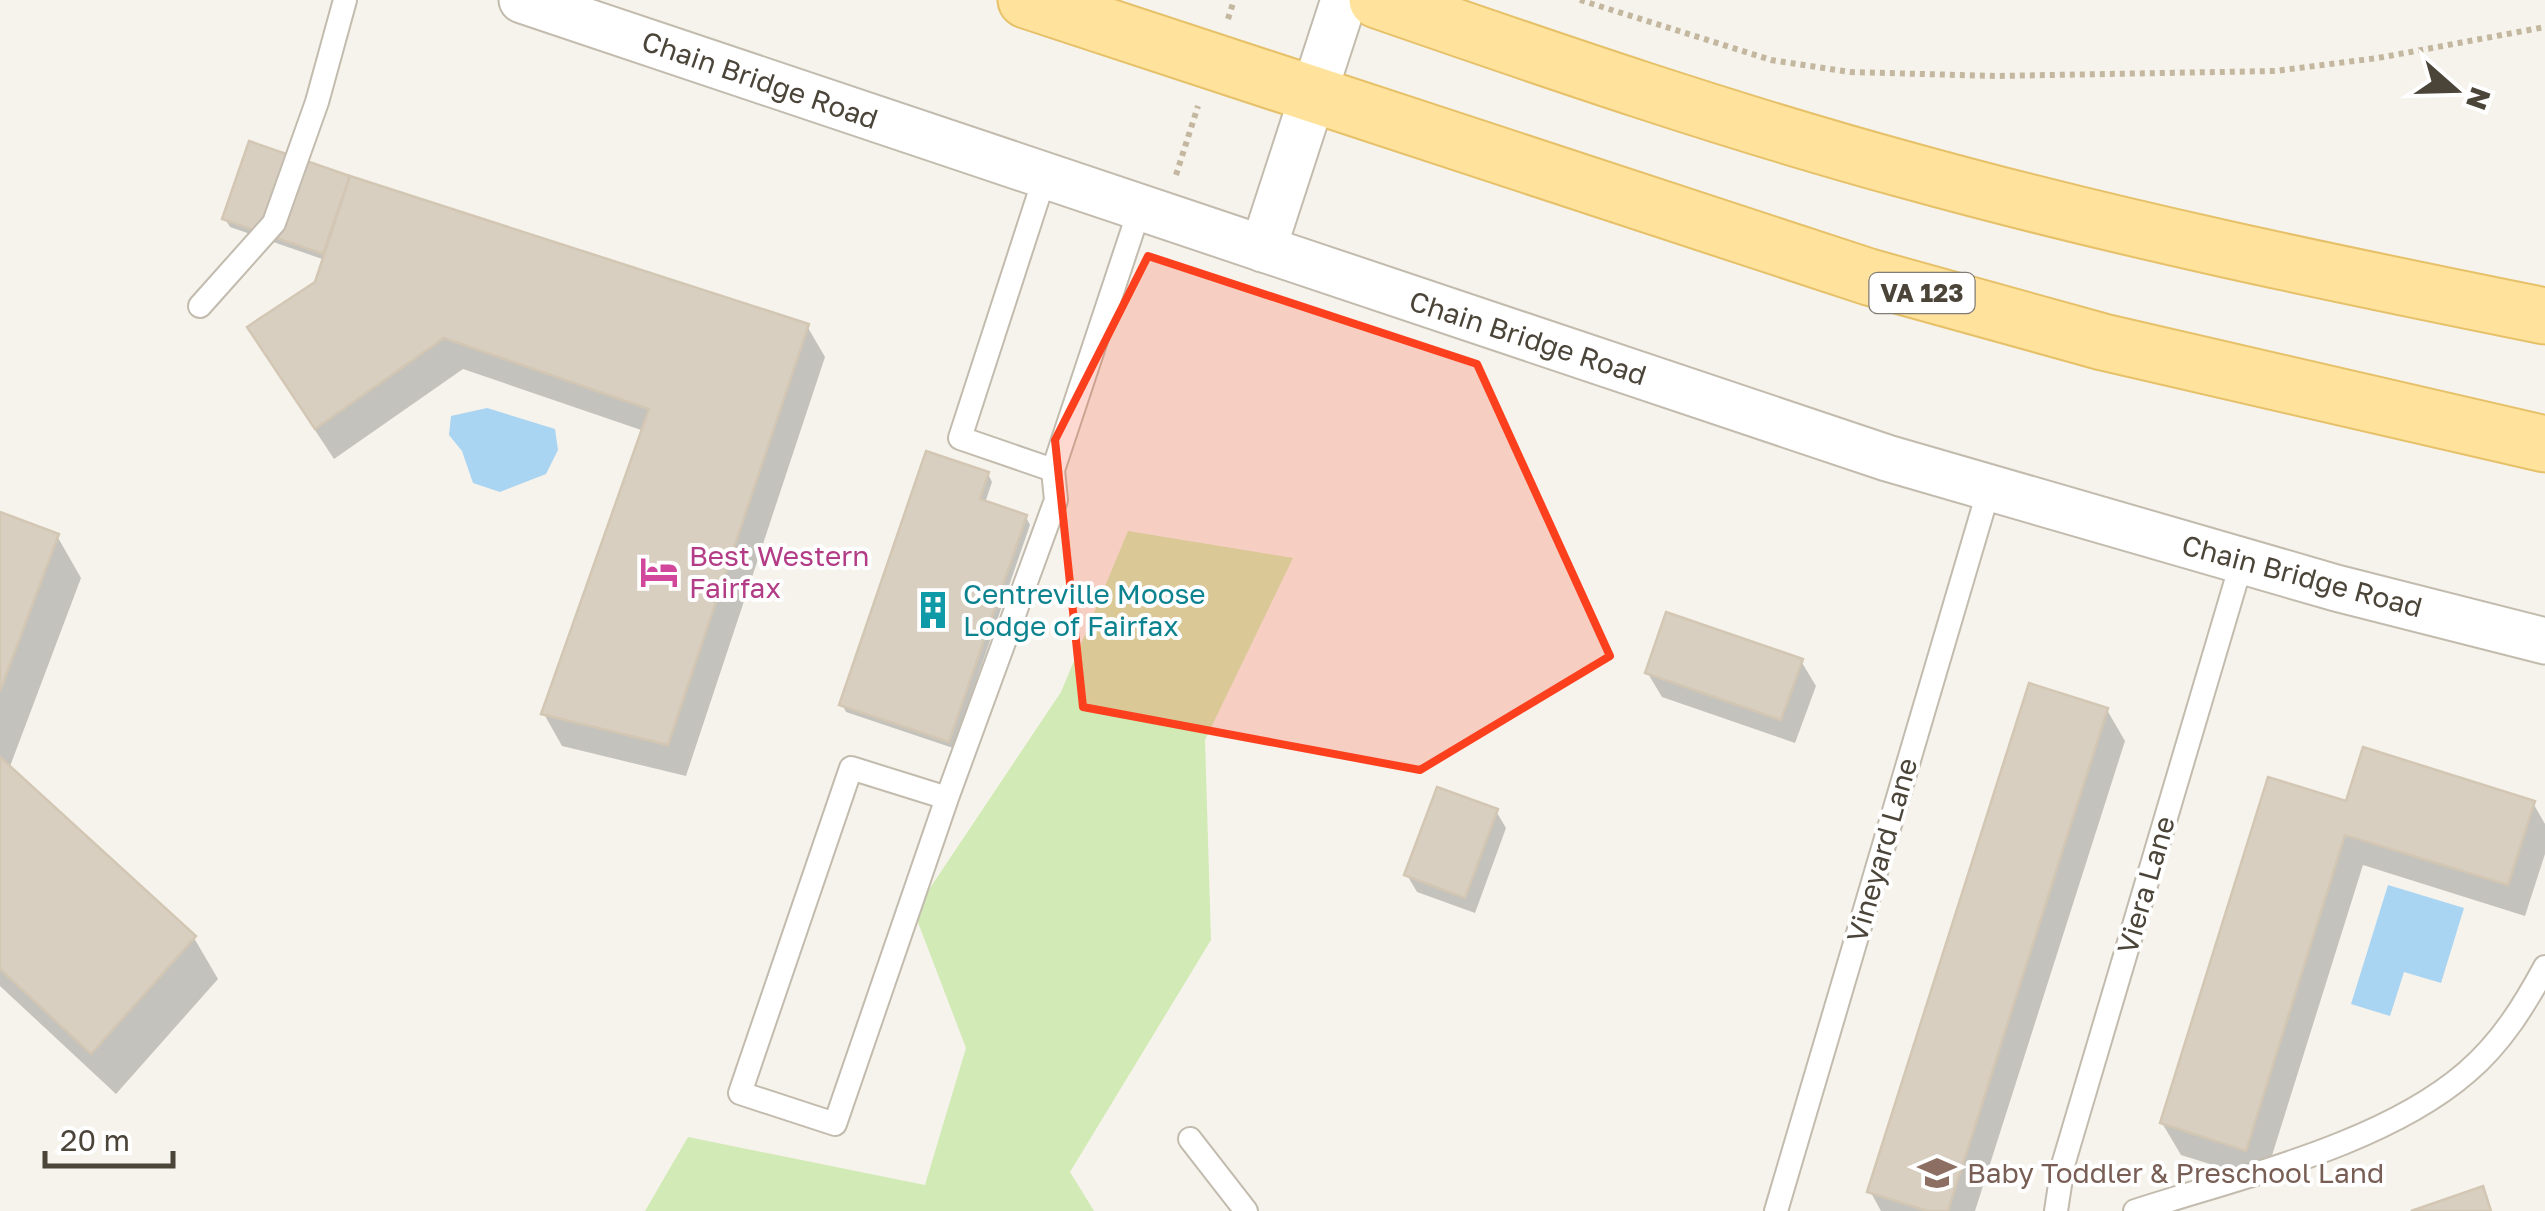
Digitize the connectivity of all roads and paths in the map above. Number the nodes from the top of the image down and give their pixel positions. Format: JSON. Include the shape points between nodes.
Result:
{"nodes":[{"id":1,"x":345,"y":0,"type":"edge"},
{"id":2,"x":522,"y":0,"type":"edge"},
{"id":3,"x":1026,"y":0,"type":"edge"},
{"id":4,"x":1344,"y":0,"type":"edge"},
{"id":5,"x":1376,"y":0,"type":"edge"},
{"id":6,"x":1580,"y":0,"type":"edge"},
{"id":7,"x":2545,"y":27,"type":"edge"},
{"id":8,"x":1313,"y":94,"type":"junction"},
{"id":9,"x":1200,"y":99,"type":"dead end"},
{"id":10,"x":1044,"y":176,"type":"junction"},
{"id":11,"x":1157,"y":194,"type":"junction"},
{"id":12,"x":1263,"y":250,"type":"junction"},
{"id":13,"x":200,"y":306,"type":"dead end"},
{"id":14,"x":2545,"y":316,"type":"edge"},
{"id":15,"x":2545,"y":444,"type":"edge"},
{"id":16,"x":1052,"y":470,"type":"junction"},
{"id":17,"x":1988,"y":489,"type":"junction"},
{"id":18,"x":2242,"y":561,"type":"junction"},
{"id":19,"x":2545,"y":642,"type":"edge"},
{"id":20,"x":947,"y":798,"type":"junction"},
{"id":21,"x":2545,"y":968,"type":"edge"},
{"id":22,"x":1190,"y":1139,"type":"dead end"},
{"id":23,"x":1246,"y":1211,"type":"edge"},
{"id":24,"x":1776,"y":1211,"type":"edge"},
{"id":25,"x":2056,"y":1211,"type":"edge"},
{"id":26,"x":2134,"y":1211,"type":"edge"}],
"edges":[{"from":1,"to":13,"type":"lane","via":[[274,223]]},
{"from":2,"to":10,"type":"street","name":"Chain Bridge Road"},
{"from":3,"to":8,"type":"main road","number":"VA 123"},
{"from":4,"to":8,"type":"street"},
{"from":5,"to":14,"type":"main road","via":[[1912,172],[2132,228]]},
{"from":6,"to":7,"type":"path","via":[[1771,60],[1850,72],[2274,71]]},
{"from":8,"to":12,"type":"street"},
{"from":8,"to":15,"type":"main road","number":"VA 123","via":[[1944,299]]},
{"from":9,"to":11,"type":"path"},
{"from":10,"to":11,"type":"street","name":"Chain Bridge Road"},
{"from":10,"to":16,"type":"lane","via":[[960,438]]},
{"from":11,"to":12,"type":"street","name":"Chain Bridge Road"},
{"from":11,"to":16,"type":"lane"},
{"from":12,"to":17,"type":"street","name":"Chain Bridge Road"},
{"from":16,"to":20,"type":"lane","via":[[1056,500]]},
{"from":17,"to":18,"type":"street","name":"Chain Bridge Road"},
{"from":17,"to":24,"type":"lane","name":"Vineyard Lane"},
{"from":18,"to":19,"type":"street","name":"Chain Bridge Road"},
{"from":18,"to":25,"type":"lane","name":"Viera Lane","via":[[2063,1165]]},
{"from":20,"to":20,"type":"lane","via":[[835,1124],[740,1093],[851,768]]},
{"from":21,"to":26,"type":"lane","via":[[2520,1013],[2467,1072],[2402,1115],[2318,1152]]},
{"from":22,"to":23,"type":"lane"}]}
